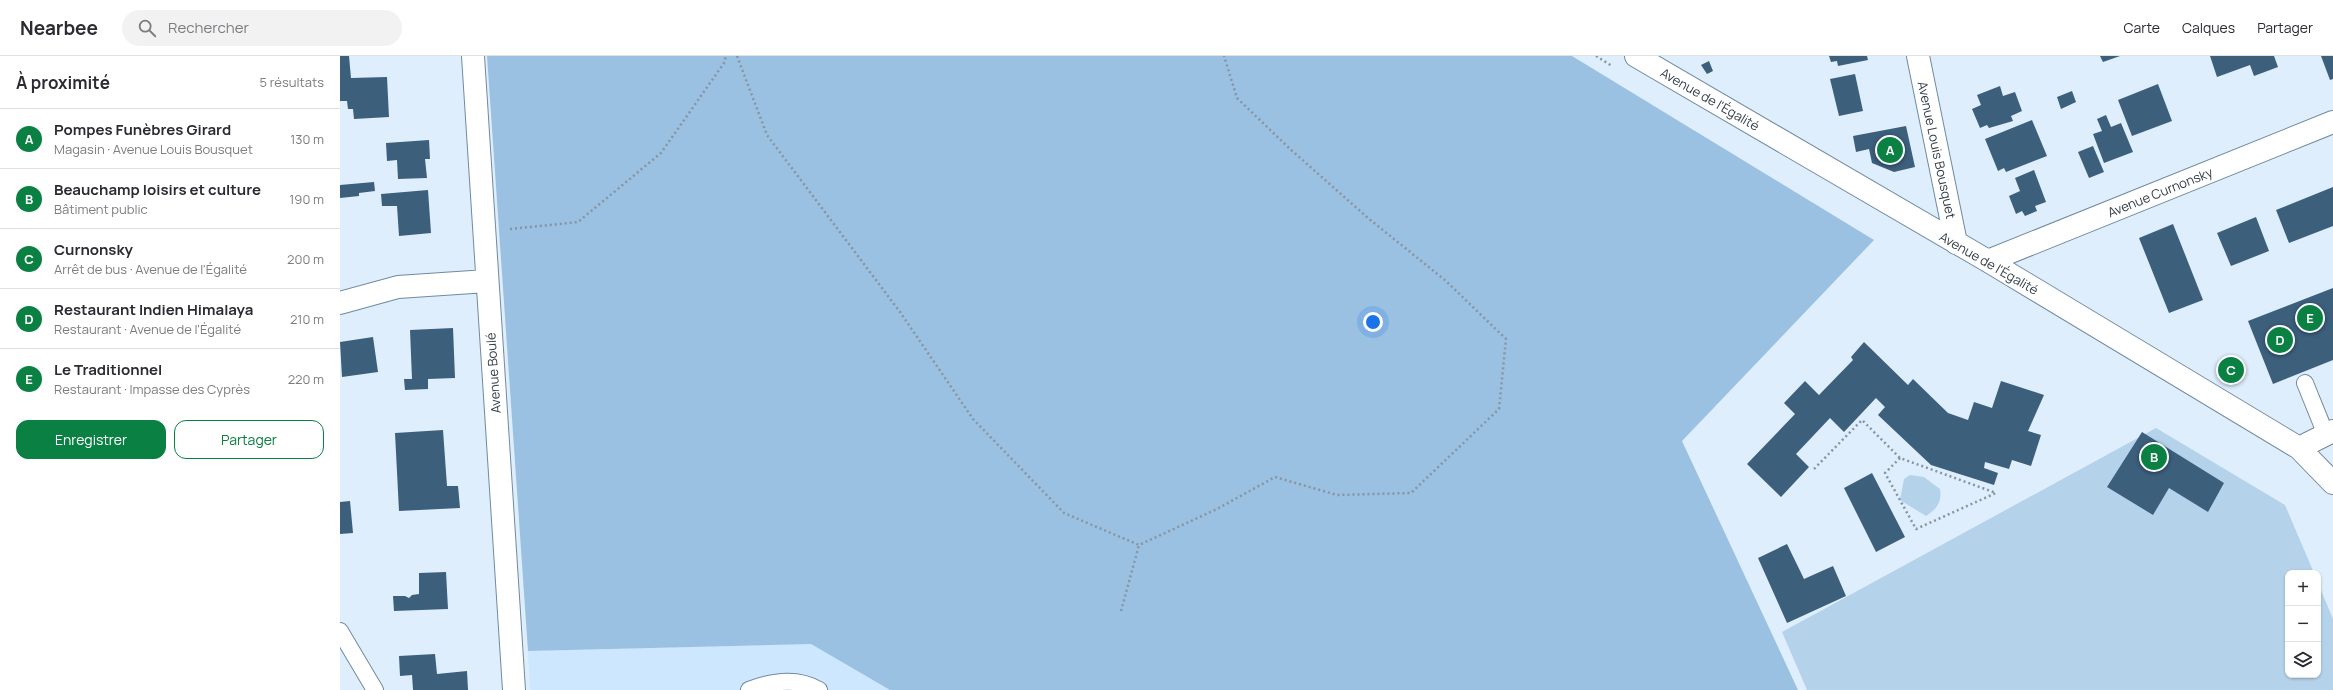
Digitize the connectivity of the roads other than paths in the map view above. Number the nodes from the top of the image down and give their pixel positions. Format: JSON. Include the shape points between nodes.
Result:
{"nodes":[{"id":1,"x":473,"y":56,"type":"edge"},
{"id":2,"x":1636,"y":56,"type":"edge"},
{"id":3,"x":1918,"y":56,"type":"edge"},
{"id":4,"x":2333,"y":122,"type":"edge"},
{"id":5,"x":1956,"y":243,"type":"junction"},
{"id":6,"x":1988,"y":261,"type":"junction"},
{"id":7,"x":487,"y":281,"type":"junction"},
{"id":8,"x":340,"y":303,"type":"edge"},
{"id":9,"x":2305,"y":384,"type":"dead end"},
{"id":10,"x":2330,"y":433,"type":"edge"},
{"id":11,"x":2300,"y":448,"type":"junction"},
{"id":12,"x":2333,"y":483,"type":"edge"},
{"id":13,"x":340,"y":631,"type":"edge"},
{"id":14,"x":375,"y":690,"type":"edge"},
{"id":15,"x":514,"y":690,"type":"edge"},
{"id":16,"x":749,"y":690,"type":"edge"},
{"id":17,"x":819,"y":690,"type":"edge"}],
"edges":[{"from":1,"to":7,"type":"street","name":"Avenue Boulé"},
{"from":2,"to":5,"type":"street","name":"Avenue de l'Égalité"},
{"from":3,"to":5,"type":"street","name":"Avenue Louis Bousquet"},
{"from":4,"to":6,"type":"street","name":"Avenue Curnonsky"},
{"from":5,"to":6,"type":"street","name":"Avenue de l'Égalité"},
{"from":6,"to":11,"type":"street","name":"Avenue de l'Égalité"},
{"from":7,"to":8,"type":"street","via":[[398,287]]},
{"from":7,"to":15,"type":"street","name":"Avenue Boulé"},
{"from":9,"to":10,"type":"lane"},
{"from":10,"to":11,"type":"street"},
{"from":11,"to":12,"type":"street","name":"Avenue de l'Égalité"},
{"from":13,"to":14,"type":"lane"},
{"from":16,"to":17,"type":"lane","via":[[761,685],[788,681],[807,683]]}]}
